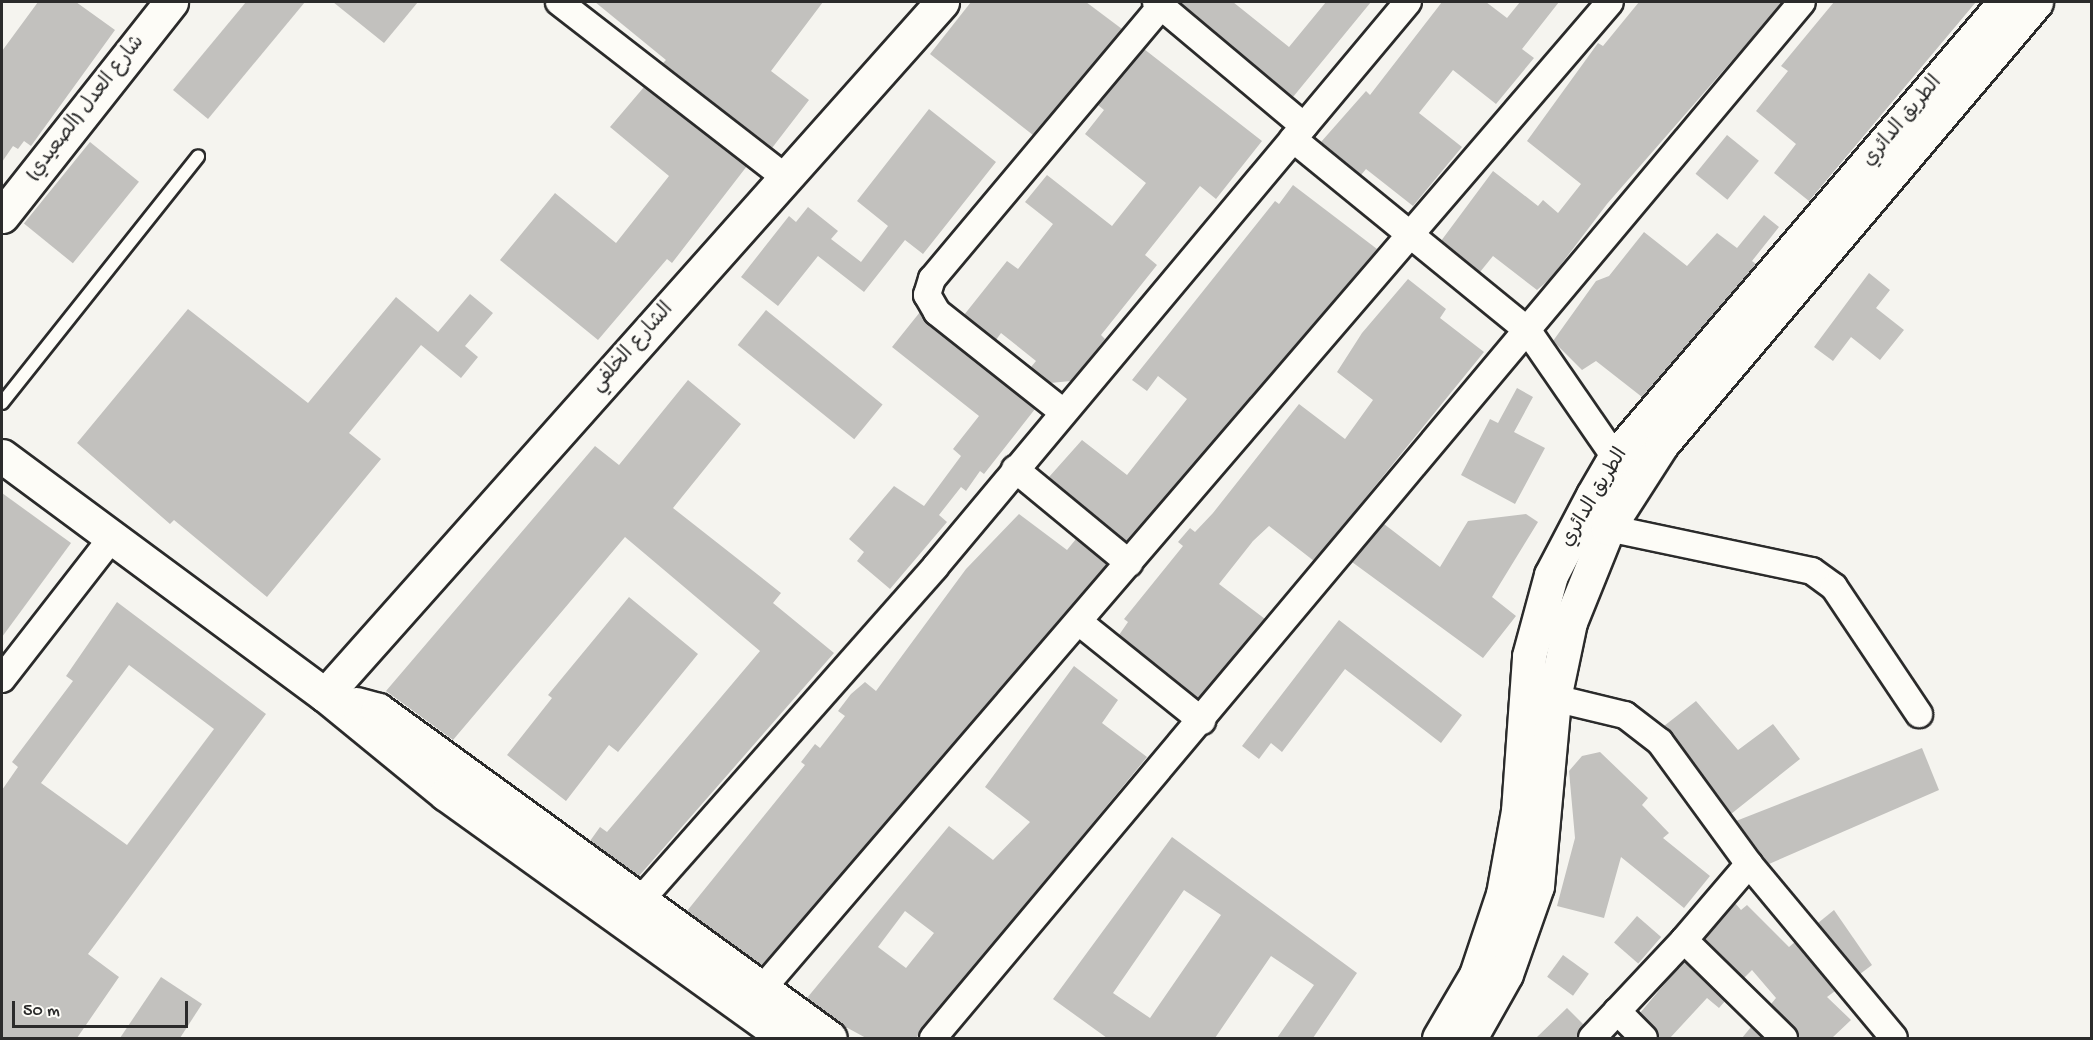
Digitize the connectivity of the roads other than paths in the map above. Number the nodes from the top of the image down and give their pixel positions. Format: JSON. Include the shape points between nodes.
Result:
{"nodes":[{"id":1,"x":171,"y":2,"type":"edge"},
{"id":2,"x":559,"y":2,"type":"edge"},
{"id":3,"x":942,"y":2,"type":"edge"},
{"id":4,"x":1408,"y":2,"type":"edge"},
{"id":5,"x":1610,"y":2,"type":"edge"},
{"id":6,"x":1802,"y":2,"type":"edge"},
{"id":7,"x":2005,"y":2,"type":"edge"},
{"id":8,"x":2036,"y":2,"type":"edge"},
{"id":9,"x":1159,"y":4,"type":"edge"},
{"id":10,"x":1298,"y":132,"type":"junction"},
{"id":11,"x":198,"y":158,"type":"dead end"},
{"id":12,"x":785,"y":177,"type":"junction"},
{"id":13,"x":2,"y":216,"type":"edge"},
{"id":14,"x":1410,"y":234,"type":"junction"},
{"id":15,"x":1528,"y":330,"type":"junction"},
{"id":16,"x":2,"y":403,"type":"edge"},
{"id":17,"x":1063,"y":412,"type":"junction"},
{"id":18,"x":2,"y":456,"type":"edge"},
{"id":19,"x":1615,"y":457,"type":"junction"},
{"id":20,"x":1015,"y":470,"type":"junction"},
{"id":21,"x":1608,"y":528,"type":"junction"},
{"id":22,"x":111,"y":539,"type":"junction"},
{"id":23,"x":1129,"y":563,"type":"junction"},
{"id":24,"x":1079,"y":622,"type":"junction"},
{"id":25,"x":2,"y":679,"type":"edge"},
{"id":26,"x":325,"y":695,"type":"junction"},
{"id":27,"x":1554,"y":698,"type":"junction"},
{"id":28,"x":1919,"y":714,"type":"dead end"},
{"id":29,"x":1202,"y":722,"type":"junction"},
{"id":30,"x":1749,"y":864,"type":"junction"},
{"id":31,"x":632,"y":912,"type":"junction"},
{"id":32,"x":1684,"y":940,"type":"junction"},
{"id":33,"x":762,"y":989,"type":"junction"},
{"id":34,"x":1617,"y":1011,"type":"junction"},
{"id":35,"x":786,"y":1038,"type":"edge"},
{"id":36,"x":830,"y":1038,"type":"edge"},
{"id":37,"x":933,"y":1038,"type":"edge"},
{"id":38,"x":1439,"y":1038,"type":"edge"},
{"id":39,"x":1470,"y":1038,"type":"edge"},
{"id":40,"x":1592,"y":1038,"type":"edge"},
{"id":41,"x":1644,"y":1038,"type":"edge"},
{"id":42,"x":1784,"y":1038,"type":"edge"},
{"id":43,"x":1894,"y":1038,"type":"edge"}],
"edges":[{"from":1,"to":13,"type":"street","name":"شارع العدل (الصعيدي)"},
{"from":2,"to":12,"type":"street"},
{"from":3,"to":12,"type":"street","name":"الشارع الخلفي"},
{"from":4,"to":10,"type":"street"},
{"from":5,"to":14,"type":"street"},
{"from":6,"to":15,"type":"street"},
{"from":7,"to":19,"type":"street","name":"الطريق الدائري"},
{"from":8,"to":21,"type":"street","name":"الطريق الدائري","via":[[1662,444]]},
{"from":9,"to":10,"type":"street"},
{"from":9,"to":17,"type":"street","via":[[932,279],[927,295],[937,312]]},
{"from":10,"to":14,"type":"street"},
{"from":10,"to":17,"type":"street"},
{"from":11,"to":16,"type":"lane"},
{"from":12,"to":26,"type":"street","name":"الشارع الخلفي"},
{"from":14,"to":15,"type":"street"},
{"from":14,"to":23,"type":"street"},
{"from":15,"to":19,"type":"street"},
{"from":15,"to":29,"type":"street"},
{"from":17,"to":20,"type":"street"},
{"from":18,"to":22,"type":"street"},
{"from":19,"to":38,"type":"street","name":"الطريق الدائري","via":[[1551,575],[1529,656],[1518,810],[1503,894],[1476,975]]},
{"from":20,"to":23,"type":"street"},
{"from":20,"to":31,"type":"street"},
{"from":21,"to":27,"type":"street","name":"الطريق الدائري","via":[[1570,622]]},
{"from":21,"to":28,"type":"street","via":[[1812,571],[1834,587]]},
{"from":22,"to":25,"type":"street"},
{"from":22,"to":26,"type":"street"},
{"from":23,"to":24,"type":"street"},
{"from":24,"to":29,"type":"street"},
{"from":24,"to":33,"type":"street"},
{"from":26,"to":31,"type":"street"},
{"from":27,"to":30,"type":"street","via":[[1625,715],[1660,742]]},
{"from":27,"to":39,"type":"street","name":"الطريق الدائري","via":[[1537,886],[1506,974]]},
{"from":29,"to":37,"type":"street"},
{"from":30,"to":32,"type":"street"},
{"from":30,"to":43,"type":"street"},
{"from":31,"to":33,"type":"street"},
{"from":31,"to":35,"type":"street"},
{"from":32,"to":34,"type":"street"},
{"from":32,"to":42,"type":"street"},
{"from":33,"to":36,"type":"street"},
{"from":34,"to":40,"type":"street"},
{"from":34,"to":41,"type":"street"}]}
